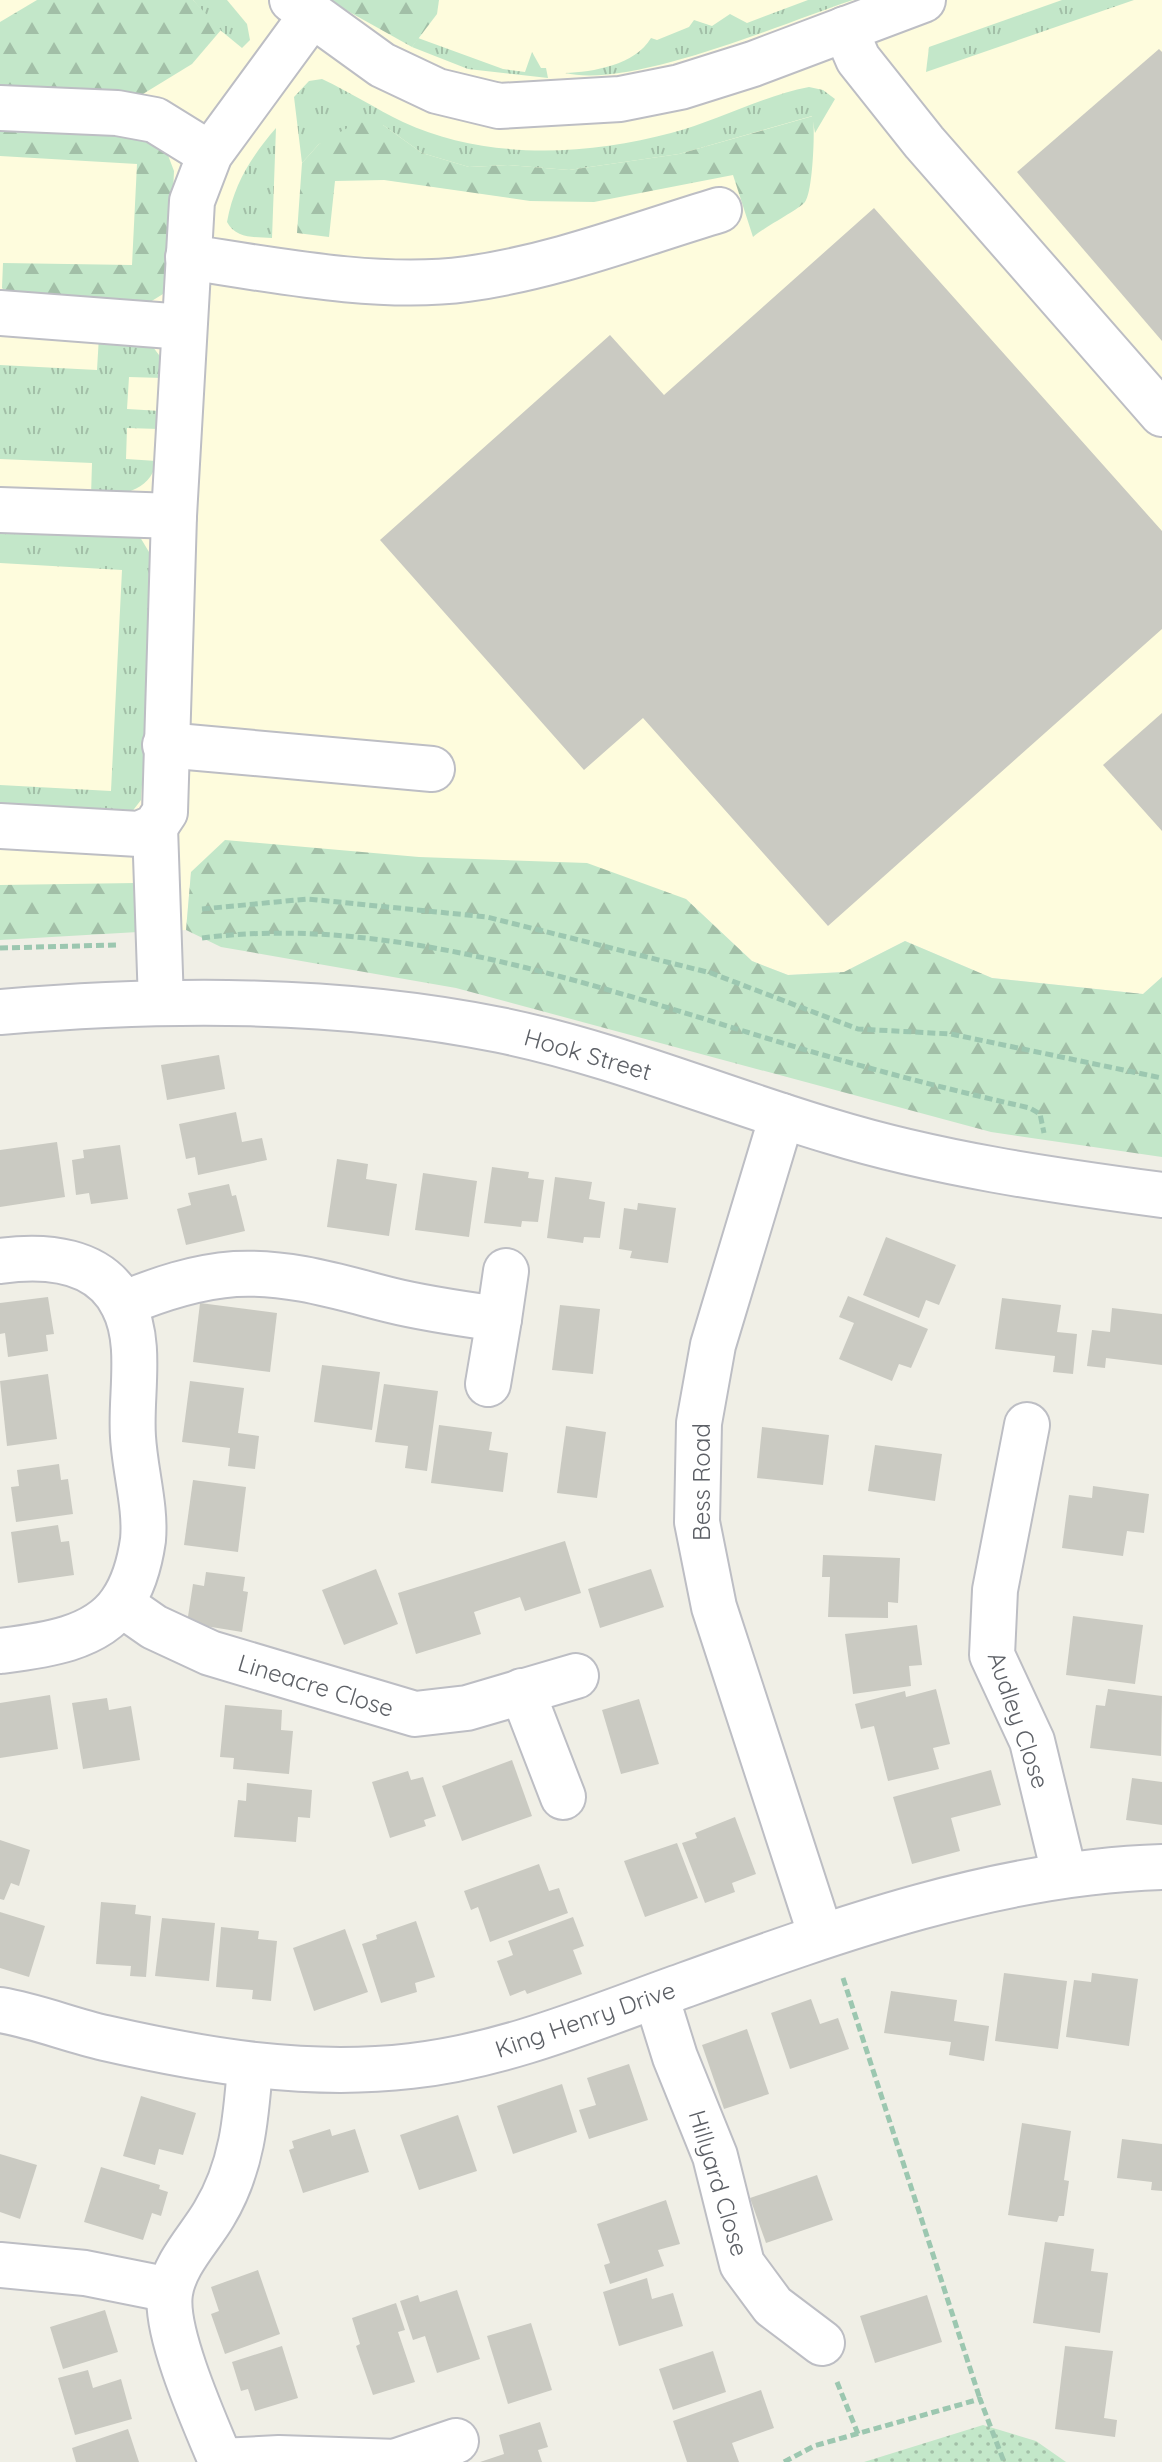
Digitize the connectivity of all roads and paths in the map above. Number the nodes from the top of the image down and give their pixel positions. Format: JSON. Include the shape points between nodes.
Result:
{"nodes":[{"id":1,"x":923,"y":0,"type":"edge"},
{"id":2,"x":302,"y":8,"type":"edge"},
{"id":3,"x":845,"y":29,"type":"junction"},
{"id":4,"x":0,"y":108,"type":"edge"},
{"id":5,"x":210,"y":154,"type":"junction"},
{"id":6,"x":719,"y":210,"type":"dead end"},
{"id":7,"x":188,"y":257,"type":"junction"},
{"id":8,"x":0,"y":313,"type":"edge"},
{"id":9,"x":184,"y":327,"type":"junction"},
{"id":10,"x":1162,"y":414,"type":"edge"},
{"id":11,"x":0,"y":510,"type":"edge"},
{"id":12,"x":174,"y":516,"type":"junction"},
{"id":13,"x":165,"y":745,"type":"junction"},
{"id":14,"x":432,"y":769,"type":"dead end"},
{"id":15,"x":0,"y":826,"type":"edge"},
{"id":16,"x":155,"y":827,"type":"junction"},
{"id":17,"x":159,"y":913,"type":"junction"},
{"id":18,"x":161,"y":1003,"type":"junction"},
{"id":19,"x":0,"y":1012,"type":"edge"},
{"id":20,"x":1162,"y":1078,"type":"edge"},
{"id":21,"x":782,"y":1116,"type":"junction"},
{"id":22,"x":1162,"y":1195,"type":"edge"},
{"id":23,"x":0,"y":1261,"type":"edge"},
{"id":24,"x":506,"y":1271,"type":"dead end"},
{"id":25,"x":123,"y":1304,"type":"junction"},
{"id":26,"x":499,"y":1319,"type":"junction"},
{"id":27,"x":488,"y":1384,"type":"dead end"},
{"id":28,"x":1027,"y":1425,"type":"dead end"},
{"id":29,"x":121,"y":1604,"type":"junction"},
{"id":30,"x":0,"y":1651,"type":"edge"},
{"id":31,"x":576,"y":1676,"type":"dead end"},
{"id":32,"x":522,"y":1691,"type":"junction"},
{"id":33,"x":563,"y":1797,"type":"dead end"},
{"id":34,"x":1162,"y":1867,"type":"edge"},
{"id":35,"x":1064,"y":1873,"type":"junction"},
{"id":36,"x":825,"y":1935,"type":"junction"},
{"id":37,"x":656,"y":1996,"type":"junction"},
{"id":38,"x":0,"y":2010,"type":"edge"},
{"id":39,"x":250,"y":2067,"type":"junction"},
{"id":40,"x":0,"y":2265,"type":"edge"},
{"id":41,"x":170,"y":2290,"type":"junction"},
{"id":42,"x":822,"y":2343,"type":"joint"},
{"id":43,"x":980,"y":2399,"type":"junction"},
{"id":44,"x":858,"y":2434,"type":"junction"},
{"id":45,"x":456,"y":2441,"type":"dead end"},
{"id":46,"x":398,"y":2461,"type":"edge"},
{"id":47,"x":221,"y":2462,"type":"edge"},
{"id":48,"x":784,"y":2462,"type":"edge"},
{"id":49,"x":1004,"y":2462,"type":"edge"}],
"edges":[{"from":1,"to":3,"type":"street"},
{"from":2,"to":3,"type":"street","via":[[382,65],[437,91],[499,106],[620,99],[680,87]]},
{"from":2,"to":5,"type":"street"},
{"from":3,"to":10,"type":"street","via":[[858,59],[924,142]]},
{"from":4,"to":5,"type":"street","via":[[117,113],[155,120]]},
{"from":5,"to":7,"type":"street","via":[[192,201]]},
{"from":6,"to":7,"type":"street","via":[[597,251],[466,279],[299,274]]},
{"from":7,"to":9,"type":"street"},
{"from":8,"to":9,"type":"street"},
{"from":9,"to":12,"type":"street"},
{"from":11,"to":12,"type":"street"},
{"from":12,"to":13,"type":"street"},
{"from":13,"to":14,"type":"street"},
{"from":13,"to":16,"type":"street","via":[[165,812]]},
{"from":15,"to":16,"type":"street","via":[[139,834]]},
{"from":16,"to":17,"type":"street"},
{"from":17,"to":18,"type":"street"},
{"from":17,"to":20,"type":"path","via":[[308,899],[487,917],[711,973],[858,1029],[951,1034]]},
{"from":18,"to":19,"type":"street","name":"Hook Street"},
{"from":18,"to":21,"type":"street","name":"Hook Street","via":[[363,1010],[486,1027],[618,1060]]},
{"from":21,"to":22,"type":"street","name":"Hook Street","via":[[928,1157]]},
{"from":21,"to":36,"type":"street","name":"Bess Road","via":[[713,1345],[699,1423],[697,1522],[714,1607]]},
{"from":23,"to":25,"type":"street","via":[[45,1258],[72,1263],[104,1282]]},
{"from":24,"to":26,"type":"street"},
{"from":25,"to":26,"type":"street","via":[[182,1282],[248,1275],[309,1279],[393,1301]]},
{"from":25,"to":29,"type":"street","via":[[131,1330],[132,1436],[143,1539]]},
{"from":26,"to":27,"type":"street"},
{"from":28,"to":35,"type":"street","name":"Audley Close","via":[[995,1590],[992,1655],[1032,1741]]},
{"from":29,"to":30,"type":"street","via":[[98,1625],[69,1638]]},
{"from":29,"to":32,"type":"street","name":"Lineacre Close","via":[[154,1627],[210,1653],[390,1709],[435,1713]]},
{"from":31,"to":32,"type":"street","name":"Lineacre Close"},
{"from":32,"to":33,"type":"street"},
{"from":34,"to":35,"type":"street","name":"King Henry Drive"},
{"from":35,"to":36,"type":"street","name":"King Henry Drive"},
{"from":36,"to":37,"type":"street","name":"King Henry Drive"},
{"from":36,"to":43,"type":"path"},
{"from":37,"to":39,"type":"street","name":"King Henry Drive","via":[[462,2059],[356,2069]]},
{"from":37,"to":42,"type":"street","name":"Hillyard Close","via":[[715,2156],[742,2264],[773,2306]]},
{"from":38,"to":39,"type":"street","name":"King Henry Drive"},
{"from":39,"to":41,"type":"street","via":[[246,2125],[235,2168]]},
{"from":40,"to":41,"type":"street","via":[[85,2273]]},
{"from":41,"to":47,"type":"street","via":[[172,2327]]},
{"from":42,"to":44,"type":"path"},
{"from":43,"to":44,"type":"path"},
{"from":43,"to":49,"type":"path"},
{"from":44,"to":48,"type":"path","via":[[814,2446]]},
{"from":45,"to":46,"type":"street"},
{"from":46,"to":47,"type":"street"}]}
